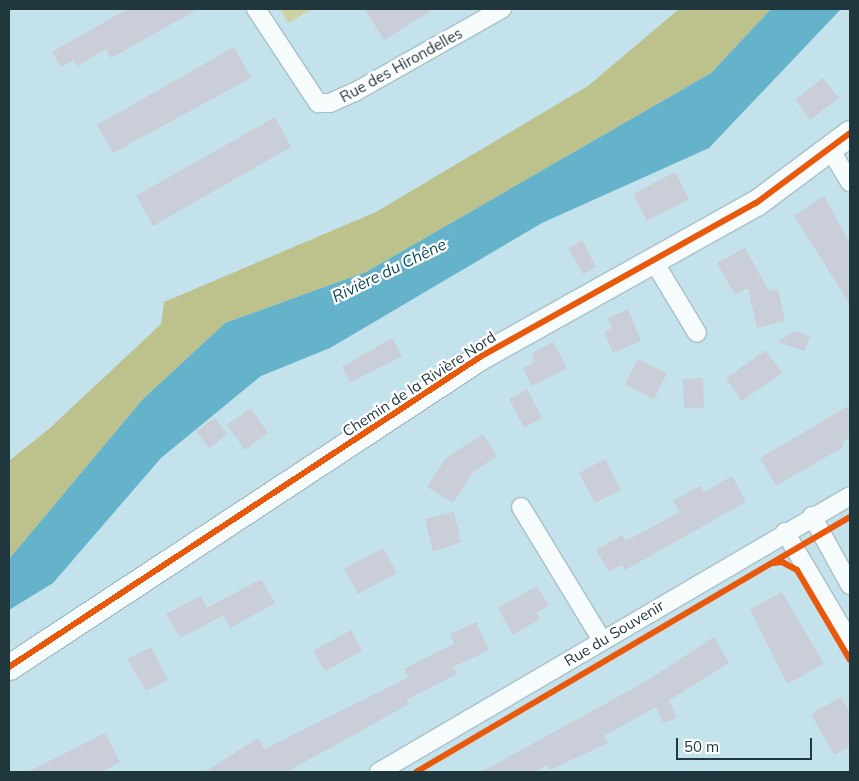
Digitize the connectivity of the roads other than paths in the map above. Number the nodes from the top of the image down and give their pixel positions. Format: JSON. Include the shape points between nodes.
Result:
{"nodes":[{"id":1,"x":256,"y":9,"type":"edge"},
{"id":2,"x":502,"y":9,"type":"edge"},
{"id":3,"x":845,"y":138,"type":"edge"},
{"id":4,"x":850,"y":182,"type":"edge"},
{"id":5,"x":652,"y":260,"type":"junction"},
{"id":6,"x":697,"y":333,"type":"dead end"},
{"id":7,"x":850,"y":496,"type":"edge"},
{"id":8,"x":521,"y":507,"type":"dead end"},
{"id":9,"x":812,"y":516,"type":"junction"},
{"id":10,"x":785,"y":532,"type":"junction"},
{"id":11,"x":850,"y":585,"type":"edge"},
{"id":12,"x":602,"y":640,"type":"junction"},
{"id":13,"x":850,"y":642,"type":"edge"},
{"id":14,"x":9,"y":667,"type":"edge"},
{"id":15,"x":379,"y":772,"type":"edge"}],
"edges":[{"from":1,"to":2,"type":"street","name":"Rue des Hirondelles","via":[[318,103],[330,103],[355,92]]},
{"from":3,"to":4,"type":"street"},
{"from":3,"to":5,"type":"street","name":"Chemin de la Rivière Nord","via":[[756,203]]},
{"from":5,"to":6,"type":"street"},
{"from":5,"to":14,"type":"street","name":"Chemin de la Rivière Nord","via":[[480,357]]},
{"from":7,"to":9,"type":"street","name":"Rue du Souvenir"},
{"from":8,"to":12,"type":"street"},
{"from":9,"to":10,"type":"street","name":"Rue du Souvenir"},
{"from":9,"to":11,"type":"street"},
{"from":10,"to":12,"type":"street","name":"Rue du Souvenir"},
{"from":10,"to":13,"type":"street"},
{"from":12,"to":15,"type":"street","name":"Rue du Souvenir"}]}
